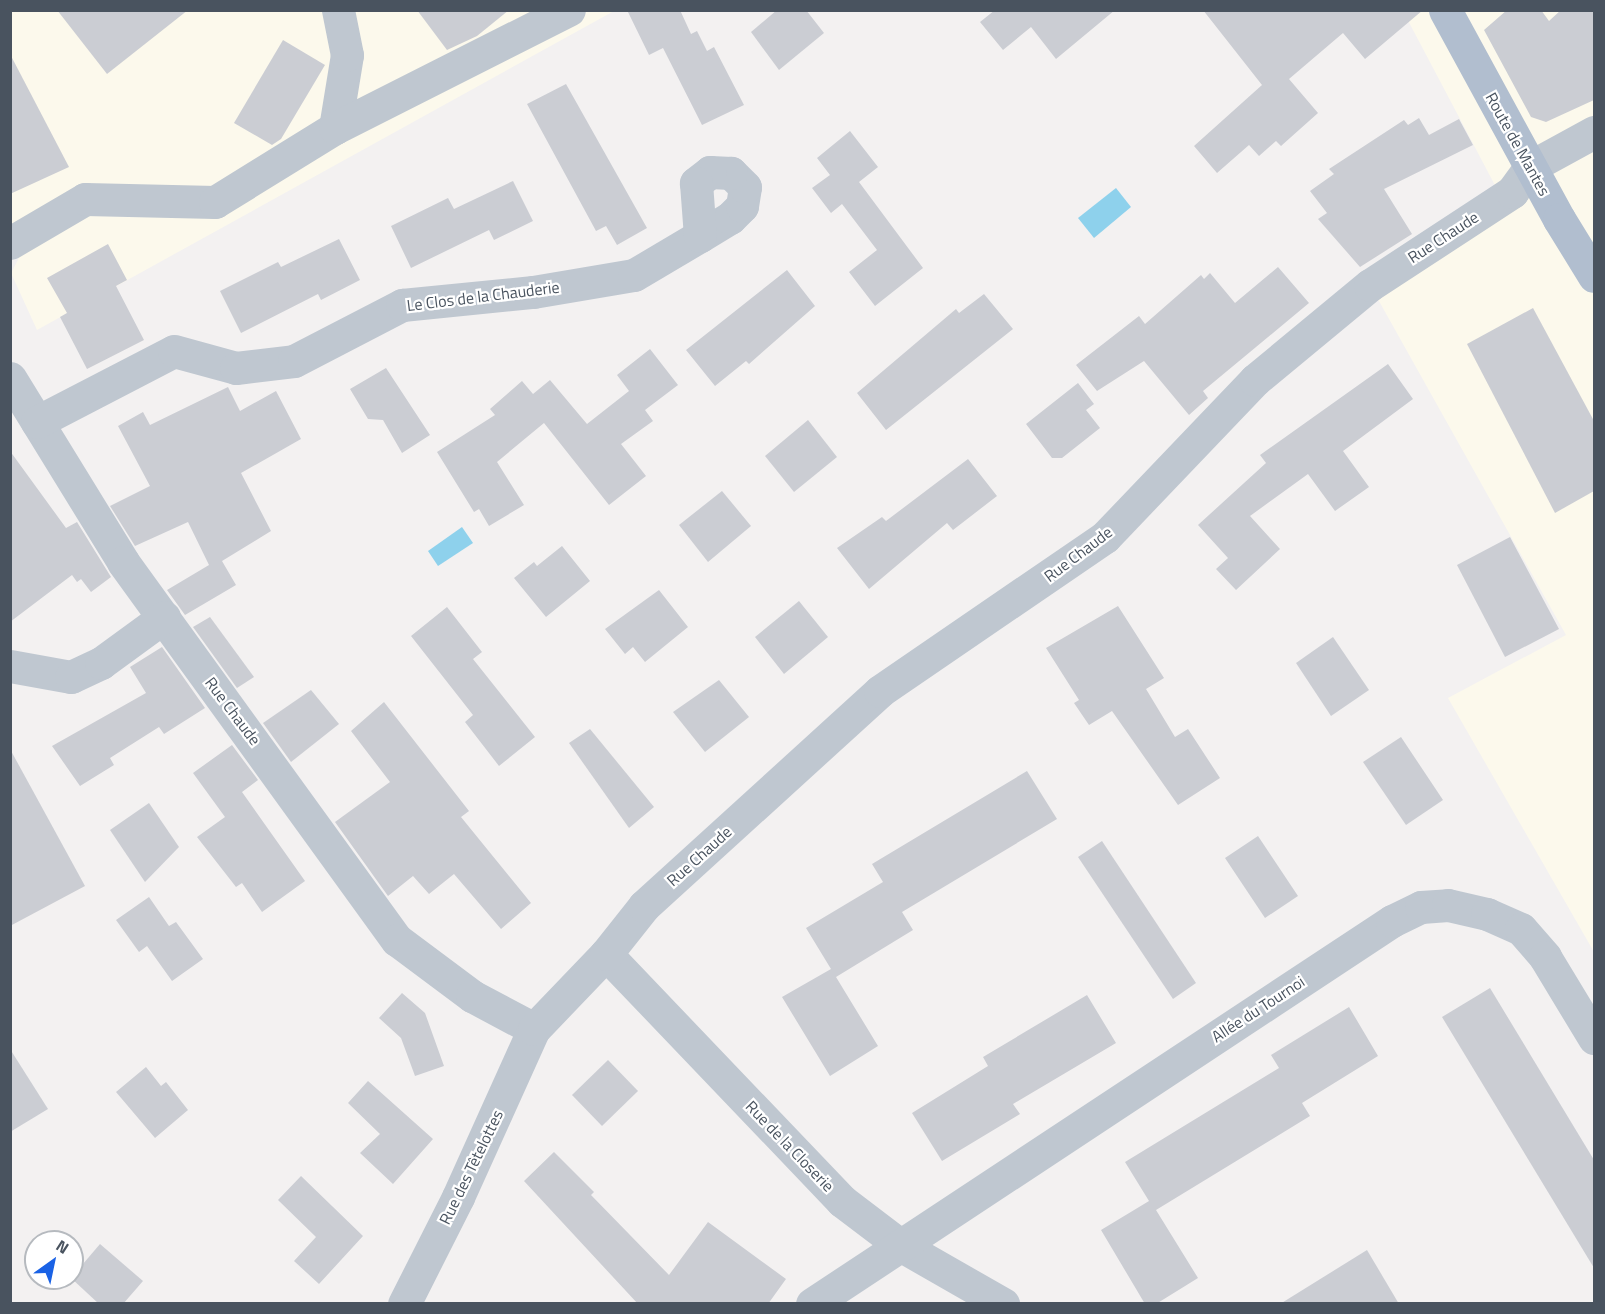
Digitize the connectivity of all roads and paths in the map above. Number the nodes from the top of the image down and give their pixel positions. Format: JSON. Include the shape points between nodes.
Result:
{"nodes":[{"id":1,"x":338,"y":10,"type":"edge"},
{"id":2,"x":569,"y":10,"type":"edge"},
{"id":3,"x":1445,"y":10,"type":"edge"},
{"id":4,"x":335,"y":128,"type":"junction"},
{"id":5,"x":1594,"y":132,"type":"edge"},
{"id":6,"x":1530,"y":167,"type":"junction"},
{"id":7,"x":700,"y":236,"type":"dead end"},
{"id":8,"x":10,"y":243,"type":"edge"},
{"id":9,"x":1594,"y":276,"type":"edge"},
{"id":10,"x":10,"y":378,"type":"edge"},
{"id":11,"x":37,"y":422,"type":"junction"},
{"id":12,"x":164,"y":617,"type":"junction"},
{"id":13,"x":10,"y":666,"type":"edge"},
{"id":14,"x":606,"y":954,"type":"junction"},
{"id":15,"x":534,"y":1029,"type":"junction"},
{"id":16,"x":1594,"y":1038,"type":"edge"},
{"id":17,"x":900,"y":1245,"type":"junction"},
{"id":18,"x":404,"y":1304,"type":"edge"},
{"id":19,"x":812,"y":1304,"type":"edge"},
{"id":20,"x":1003,"y":1304,"type":"edge"}],
"edges":[{"from":1,"to":4,"type":"street","via":[[347,55]]},
{"from":2,"to":4,"type":"street"},
{"from":3,"to":6,"type":"main road","name":"Route de Mantes"},
{"from":4,"to":8,"type":"street","via":[[215,202],[85,199]]},
{"from":5,"to":6,"type":"street"},
{"from":6,"to":9,"type":"main road","name":"Route de Mantes"},
{"from":6,"to":14,"type":"street","name":"Rue Chaude","via":[[1512,192],[1370,285],[1255,380],[1105,537],[880,691],[644,906]]},
{"from":7,"to":11,"type":"street","name":"Le Clos de la Chauderie","via":[[634,275],[533,292],[402,305],[294,362],[236,368],[174,351]]},
{"from":10,"to":11,"type":"street","name":"Rue Chaude"},
{"from":11,"to":12,"type":"street","name":"Rue Chaude","via":[[123,562]]},
{"from":12,"to":13,"type":"street","via":[[102,663],[71,677]]},
{"from":12,"to":15,"type":"street","name":"Rue Chaude","via":[[397,940],[472,996]]},
{"from":14,"to":15,"type":"street","name":"Rue Chaude"},
{"from":14,"to":17,"type":"street","name":"Rue de la Closerie","via":[[842,1201]]},
{"from":15,"to":18,"type":"street","name":"Rue des Têtelottes"},
{"from":16,"to":17,"type":"street","name":"Allée du Tournoi","via":[[1545,957],[1521,929],[1487,914],[1448,905],[1421,907],[1392,921]]},
{"from":17,"to":19,"type":"street","name":"Allée du Tournoi"},
{"from":17,"to":20,"type":"street","name":"Rue de la Closerie"}]}
